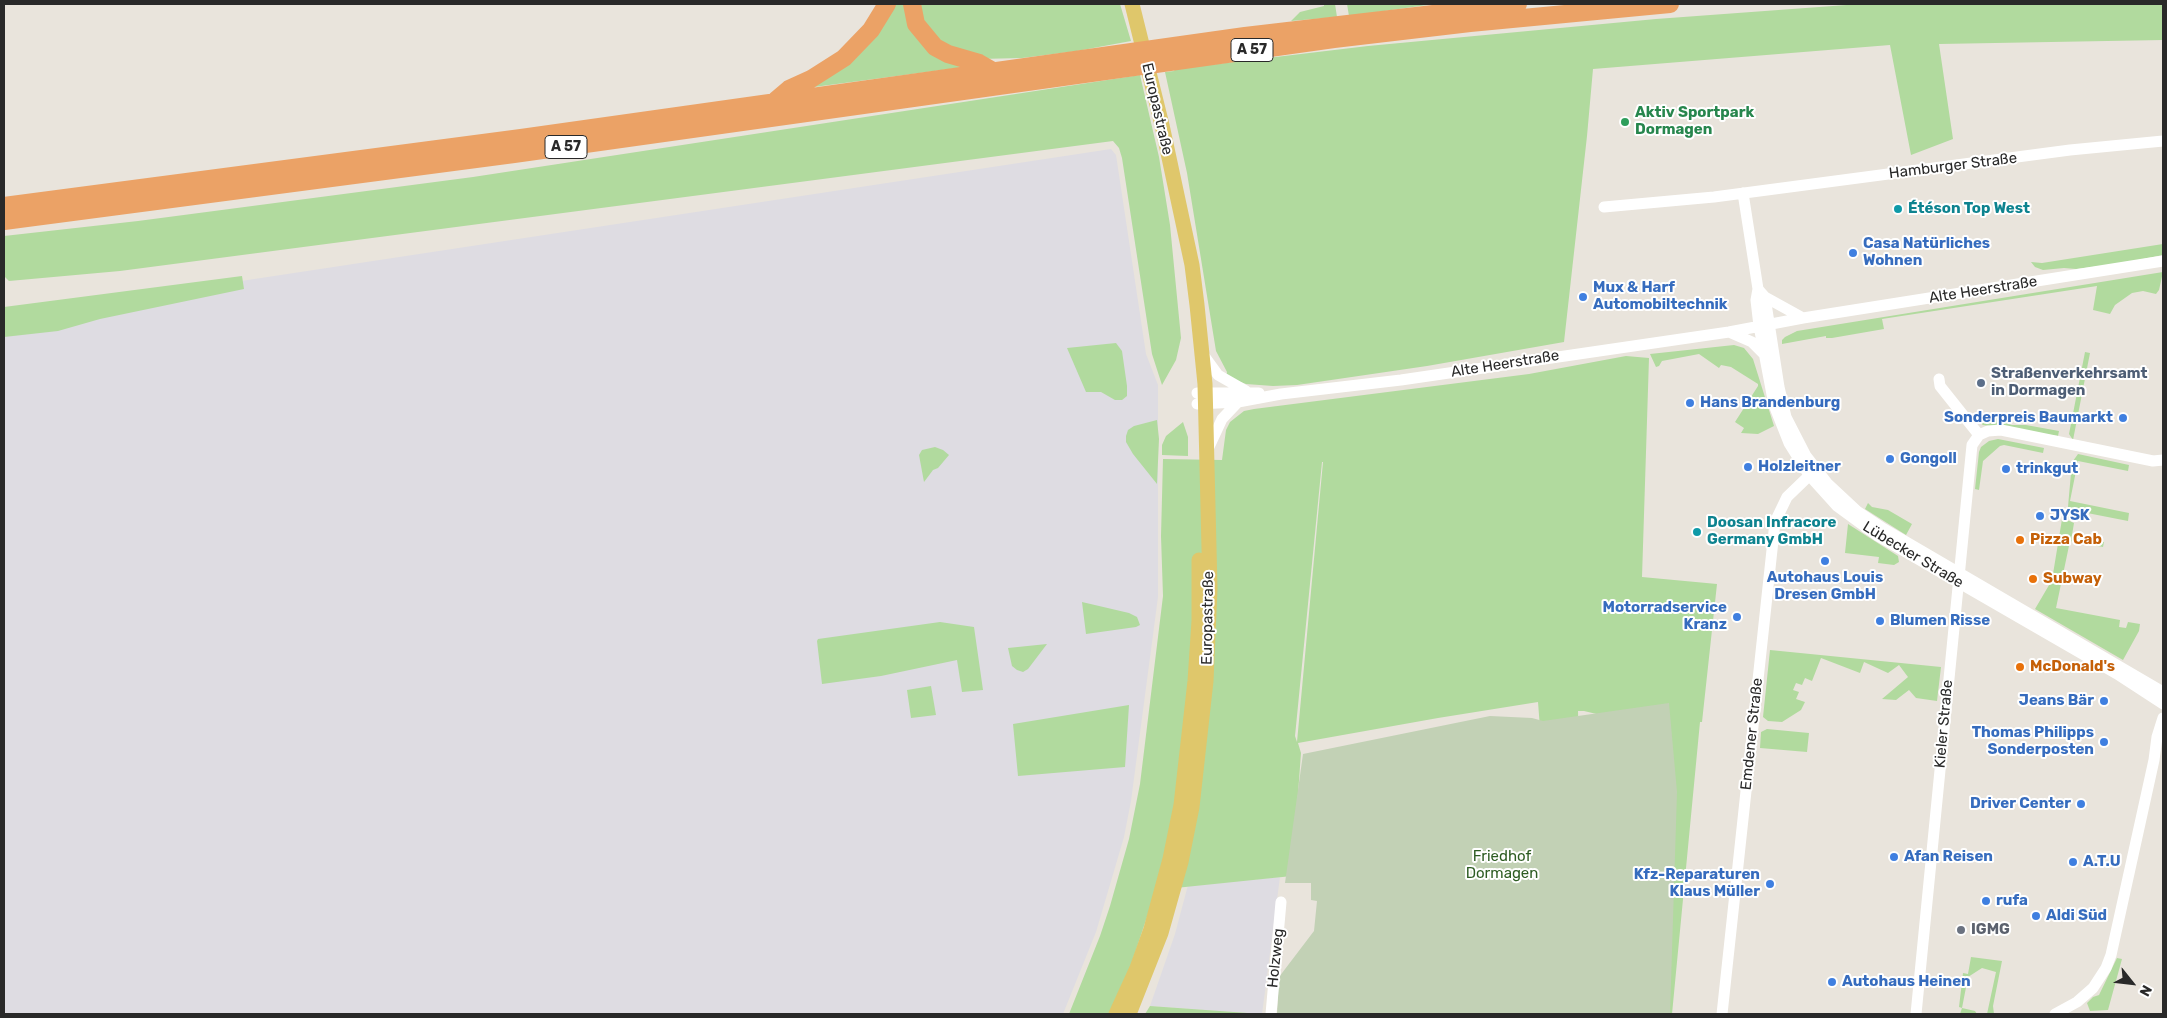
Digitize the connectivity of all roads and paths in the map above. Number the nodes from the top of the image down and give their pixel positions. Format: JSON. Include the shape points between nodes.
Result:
{"nodes":[{"id":1,"x":887,"y":4,"type":"edge"},
{"id":2,"x":912,"y":4,"type":"edge"},
{"id":3,"x":1132,"y":4,"type":"edge"},
{"id":4,"x":1518,"y":4,"type":"edge"},
{"id":5,"x":1670,"y":4,"type":"edge"},
{"id":6,"x":1366,"y":29,"type":"junction"},
{"id":7,"x":1126,"y":60,"type":"junction"},
{"id":8,"x":993,"y":71,"type":"junction"},
{"id":9,"x":774,"y":102,"type":"junction"},
{"id":10,"x":2163,"y":141,"type":"edge"},
{"id":11,"x":1742,"y":193,"type":"junction"},
{"id":12,"x":4,"y":206,"type":"edge"},
{"id":13,"x":1604,"y":208,"type":"dead end"},
{"id":14,"x":1180,"y":214,"type":"junction"},
{"id":15,"x":4,"y":220,"type":"edge"},
{"id":16,"x":2163,"y":261,"type":"edge"},
{"id":17,"x":1762,"y":293,"type":"junction"},
{"id":18,"x":1803,"y":318,"type":"junction"},
{"id":19,"x":1765,"y":325,"type":"junction"},
{"id":20,"x":1729,"y":332,"type":"junction"},
{"id":21,"x":1202,"y":353,"type":"junction"},
{"id":22,"x":1764,"y":354,"type":"junction"},
{"id":23,"x":1939,"y":378,"type":"dead end"},
{"id":24,"x":1250,"y":393,"type":"junction"},
{"id":25,"x":1281,"y":394,"type":"junction"},
{"id":26,"x":1202,"y":398,"type":"junction"},
{"id":27,"x":1238,"y":402,"type":"junction"},
{"id":28,"x":1978,"y":435,"type":"junction"},
{"id":29,"x":1207,"y":451,"type":"junction"},
{"id":30,"x":2163,"y":460,"type":"edge"},
{"id":31,"x":1812,"y":473,"type":"junction"},
{"id":32,"x":1958,"y":577,"type":"junction"},
{"id":33,"x":2163,"y":692,"type":"edge"},
{"id":34,"x":2163,"y":704,"type":"edge"},
{"id":35,"x":2163,"y":718,"type":"edge"},
{"id":36,"x":2163,"y":738,"type":"edge"},
{"id":37,"x":2154,"y":760,"type":"junction"},
{"id":38,"x":1281,"y":902,"type":"dead end"},
{"id":39,"x":1116,"y":1014,"type":"edge"},
{"id":40,"x":1129,"y":1014,"type":"edge"},
{"id":41,"x":1271,"y":1014,"type":"edge"},
{"id":42,"x":1722,"y":1014,"type":"edge"},
{"id":43,"x":1916,"y":1014,"type":"edge"},
{"id":44,"x":2055,"y":1014,"type":"edge"}],
"edges":[{"from":1,"to":9,"type":"highway","via":[[871,30],[844,58],[789,89]]},
{"from":2,"to":8,"type":"highway","via":[[916,24],[935,47]]},
{"from":3,"to":14,"type":"main road","name":"Europastraße"},
{"from":4,"to":6,"type":"highway","number":"A 57"},
{"from":5,"to":6,"type":"highway","number":"A 57","via":[[1470,23]]},
{"from":6,"to":7,"type":"highway","number":"A 57"},
{"from":7,"to":8,"type":"highway","number":"A 57"},
{"from":7,"to":15,"type":"highway","number":"A 57","via":[[495,156]]},
{"from":8,"to":9,"type":"highway","number":"A 57"},
{"from":9,"to":12,"type":"highway","number":"A 57"},
{"from":10,"to":11,"type":"street","name":"Hamburger Straße"},
{"from":11,"to":13,"type":"street","name":"Hamburger Straße"},
{"from":11,"to":17,"type":"street"},
{"from":14,"to":21,"type":"main road","name":"Europastraße","via":[[1192,265]]},
{"from":14,"to":26,"type":"main road","name":"Europastraße"},
{"from":16,"to":18,"type":"street","name":"Alte Heerstraße"},
{"from":17,"to":18,"type":"street"},
{"from":17,"to":19,"type":"street","via":[[1756,300]]},
{"from":18,"to":19,"type":"street","name":"Alte Heerstraße"},
{"from":19,"to":20,"type":"street","name":"Alte Heerstraße"},
{"from":19,"to":22,"type":"street","name":"Lübecker Straße"},
{"from":19,"to":31,"type":"street","name":"Lübecker Straße","via":[[1786,417]]},
{"from":20,"to":22,"type":"street","via":[[1752,342]]},
{"from":20,"to":25,"type":"street","name":"Alte Heerstraße"},
{"from":21,"to":24,"type":"street","via":[[1213,370]]},
{"from":21,"to":26,"type":"main road","name":"Europastraße"},
{"from":22,"to":31,"type":"street","name":"Lübecker Straße","via":[[1778,418],[1789,443]]},
{"from":23,"to":28,"type":"street","via":[[1940,386]]},
{"from":24,"to":25,"type":"street","name":"Alte Heerstraße"},
{"from":24,"to":26,"type":"street","name":"Alte Heerstraße"},
{"from":25,"to":27,"type":"street","name":"Alte Heerstraße"},
{"from":26,"to":27,"type":"street","name":"Alte Heerstraße"},
{"from":26,"to":29,"type":"main road","name":"Europastraße"},
{"from":26,"to":39,"type":"main road","name":"Europastraße","via":[[1199,621],[1181,805],[1162,892],[1137,968]]},
{"from":27,"to":29,"type":"street","via":[[1222,418]]},
{"from":28,"to":30,"type":"street","via":[[2001,430],[2148,460]]},
{"from":28,"to":32,"type":"street","name":"Kieler Straße","via":[[1970,457]]},
{"from":29,"to":40,"type":"main road","name":"Europastraße","via":[[1209,623],[1192,807],[1161,933]]},
{"from":31,"to":32,"type":"street","name":"Lübecker Straße","via":[[1863,515]]},
{"from":31,"to":42,"type":"street","name":"Emdener Straße","via":[[1783,502],[1775,522]]},
{"from":32,"to":33,"type":"street","name":"Lübecker Straße"},
{"from":32,"to":34,"type":"street","name":"Lübecker Straße"},
{"from":32,"to":43,"type":"street","name":"Kieler Straße"},
{"from":35,"to":37,"type":"street"},
{"from":36,"to":37,"type":"street"},
{"from":37,"to":44,"type":"street","via":[[2111,955],[2092,988],[2077,1002]]},
{"from":38,"to":41,"type":"street","name":"Holzweg"}]}
